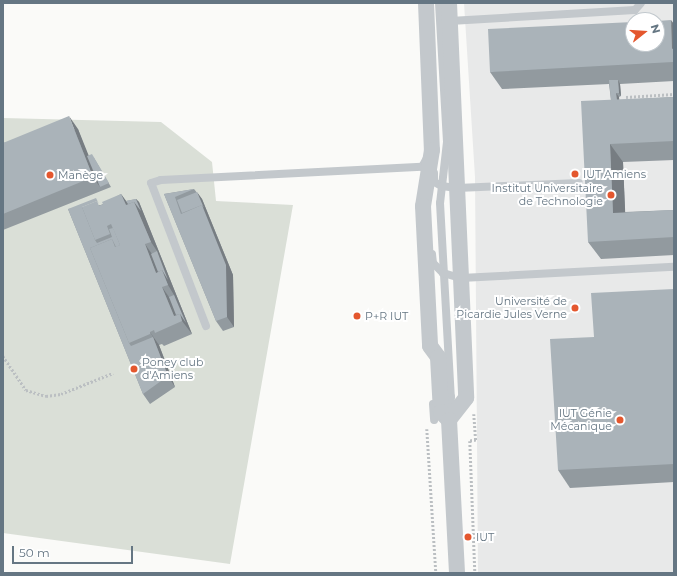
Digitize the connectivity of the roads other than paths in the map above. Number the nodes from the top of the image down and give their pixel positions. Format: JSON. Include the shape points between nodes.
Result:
{"nodes":[{"id":1,"x":426,"y":3,"type":"edge"},
{"id":2,"x":439,"y":3,"type":"edge"},
{"id":3,"x":449,"y":3,"type":"edge"},
{"id":4,"x":641,"y":3,"type":"edge"},
{"id":5,"x":450,"y":21,"type":"junction"},
{"id":6,"x":432,"y":150,"type":"junction"},
{"id":7,"x":579,"y":183,"type":"dead end"},
{"id":8,"x":449,"y":187,"type":"junction"},
{"id":9,"x":423,"y":216,"type":"junction"},
{"id":10,"x":674,"y":267,"type":"edge"},
{"id":11,"x":443,"y":274,"type":"junction"},
{"id":12,"x":461,"y":278,"type":"junction"},
{"id":13,"x":206,"y":326,"type":"dead end"},
{"id":14,"x":441,"y":420,"type":"junction"},
{"id":15,"x":457,"y":573,"type":"edge"}],
"edges":[{"from":1,"to":6,"type":"street"},
{"from":2,"to":8,"type":"lane"},
{"from":3,"to":5,"type":"street"},
{"from":4,"to":5,"type":"lane","via":[[635,10]]},
{"from":5,"to":8,"type":"street"},
{"from":6,"to":8,"type":"lane","via":[[434,182]]},
{"from":6,"to":9,"type":"street"},
{"from":6,"to":13,"type":"lane","via":[[422,167],[161,180],[151,183]]},
{"from":7,"to":8,"type":"lane"},
{"from":8,"to":11,"type":"lane","via":[[440,203]]},
{"from":8,"to":12,"type":"street"},
{"from":9,"to":11,"type":"lane","via":[[429,226],[433,263]]},
{"from":9,"to":14,"type":"street","via":[[430,346],[438,356]]},
{"from":10,"to":12,"type":"lane"},
{"from":11,"to":12,"type":"lane"},
{"from":11,"to":14,"type":"lane","via":[[451,398]]},
{"from":12,"to":14,"type":"street","via":[[466,398]]},
{"from":14,"to":15,"type":"street"}]}
